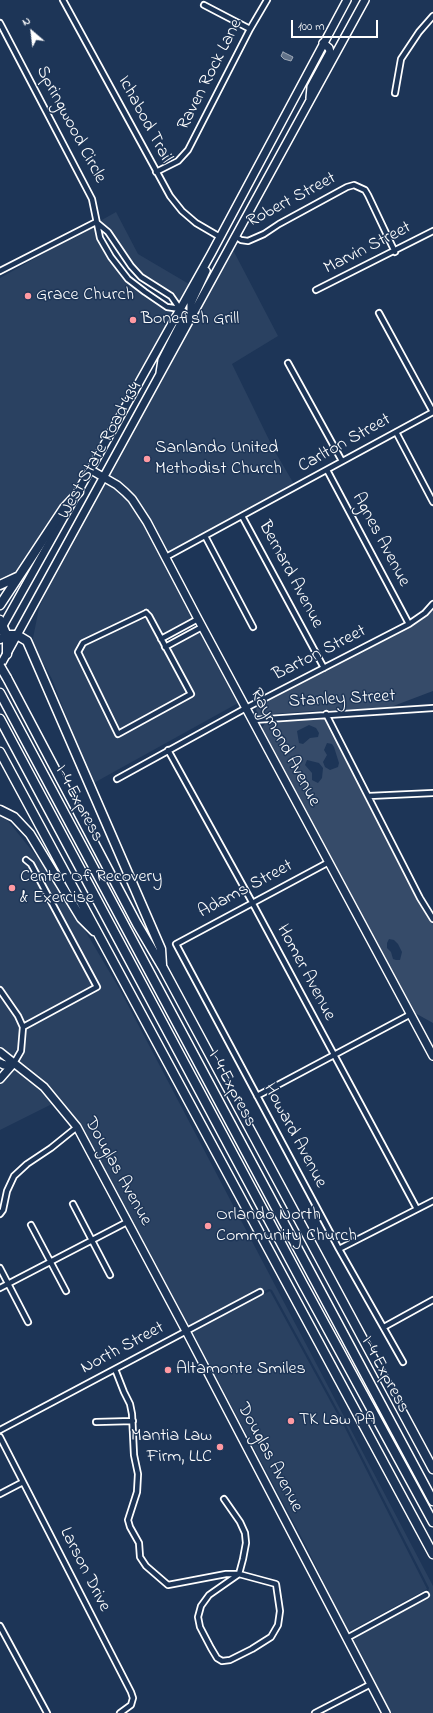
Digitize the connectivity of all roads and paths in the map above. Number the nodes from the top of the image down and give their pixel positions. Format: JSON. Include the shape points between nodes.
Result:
{"nodes":[{"id":1,"x":63,"y":0,"type":"edge"},
{"id":2,"x":267,"y":0,"type":"edge"},
{"id":3,"x":347,"y":0,"type":"edge"},
{"id":4,"x":365,"y":0,"type":"edge"},
{"id":5,"x":204,"y":5,"type":"dead end"},
{"id":6,"x":433,"y":16,"type":"edge"},
{"id":7,"x":0,"y":23,"type":"edge"},
{"id":8,"x":250,"y":29,"type":"junction"},
{"id":9,"x":324,"y":43,"type":"junction"},
{"id":10,"x":395,"y":93,"type":"dead end"},
{"id":11,"x":310,"y":102,"type":"junction"},
{"id":12,"x":156,"y":172,"type":"junction"},
{"id":13,"x":96,"y":222,"type":"junction"},
{"id":14,"x":433,"y":231,"type":"edge"},
{"id":15,"x":220,"y":236,"type":"junction"},
{"id":16,"x":235,"y":236,"type":"junction"},
{"id":17,"x":395,"y":252,"type":"junction"},
{"id":18,"x":211,"y":254,"type":"junction"},
{"id":19,"x":0,"y":271,"type":"edge"},
{"id":20,"x":316,"y":290,"type":"dead end"},
{"id":21,"x":180,"y":309,"type":"junction"},
{"id":22,"x":379,"y":313,"type":"dead end"},
{"id":23,"x":191,"y":318,"type":"junction"},
{"id":24,"x":288,"y":363,"type":"dead end"},
{"id":25,"x":159,"y":378,"type":"junction"},
{"id":26,"x":433,"y":412,"type":"edge"},
{"id":27,"x":396,"y":432,"type":"junction"},
{"id":28,"x":342,"y":462,"type":"junction"},
{"id":29,"x":91,"y":470,"type":"junction"},
{"id":30,"x":327,"y":470,"type":"junction"},
{"id":31,"x":103,"y":477,"type":"junction"},
{"id":32,"x":79,"y":492,"type":"junction"},
{"id":33,"x":433,"y":502,"type":"edge"},
{"id":34,"x":242,"y":516,"type":"junction"},
{"id":35,"x":205,"y":536,"type":"junction"},
{"id":36,"x":166,"y":557,"type":"junction"},
{"id":37,"x":18,"y":577,"type":"junction"},
{"id":38,"x":0,"y":585,"type":"edge"},
{"id":39,"x":433,"y":604,"type":"edge"},
{"id":40,"x":0,"y":605,"type":"edge"},
{"id":41,"x":198,"y":619,"type":"junction"},
{"id":42,"x":409,"y":624,"type":"junction"},
{"id":43,"x":253,"y":627,"type":"dead end"},
{"id":44,"x":202,"y":628,"type":"junction"},
{"id":45,"x":2,"y":630,"type":"edge"},
{"id":46,"x":17,"y":635,"type":"junction"},
{"id":47,"x":161,"y":639,"type":"junction"},
{"id":48,"x":166,"y":647,"type":"junction"},
{"id":49,"x":7,"y":654,"type":"junction"},
{"id":50,"x":0,"y":666,"type":"edge"},
{"id":51,"x":324,"y":668,"type":"junction"},
{"id":52,"x":0,"y":693,"type":"edge"},
{"id":53,"x":246,"y":708,"type":"junction"},
{"id":54,"x":433,"y":708,"type":"edge"},
{"id":55,"x":326,"y":714,"type":"junction"},
{"id":56,"x":0,"y":719,"type":"edge"},
{"id":57,"x":253,"y":720,"type":"junction"},
{"id":58,"x":168,"y":750,"type":"junction"},
{"id":59,"x":0,"y":752,"type":"edge"},
{"id":60,"x":117,"y":778,"type":"dead end"},
{"id":61,"x":433,"y":793,"type":"edge"},
{"id":62,"x":369,"y":796,"type":"junction"},
{"id":63,"x":0,"y":810,"type":"edge"},
{"id":64,"x":26,"y":860,"type":"dead end"},
{"id":65,"x":329,"y":862,"type":"junction"},
{"id":66,"x":252,"y":902,"type":"junction"},
{"id":67,"x":433,"y":919,"type":"edge"},
{"id":68,"x":102,"y":940,"type":"junction"},
{"id":69,"x":176,"y":944,"type":"joint"},
{"id":70,"x":162,"y":968,"type":"junction"},
{"id":71,"x":0,"y":990,"type":"edge"},
{"id":72,"x":411,"y":1014,"type":"junction"},
{"id":73,"x":22,"y":1027,"type":"junction"},
{"id":74,"x":0,"y":1052,"type":"edge"},
{"id":75,"x":333,"y":1055,"type":"junction"},
{"id":76,"x":433,"y":1056,"type":"edge"},
{"id":77,"x":0,"y":1063,"type":"edge"},
{"id":78,"x":14,"y":1063,"type":"junction"},
{"id":79,"x":0,"y":1078,"type":"edge"},
{"id":80,"x":257,"y":1096,"type":"junction"},
{"id":81,"x":77,"y":1127,"type":"junction"},
{"id":82,"x":433,"y":1201,"type":"edge"},
{"id":83,"x":73,"y":1204,"type":"dead end"},
{"id":84,"x":417,"y":1209,"type":"junction"},
{"id":85,"x":0,"y":1214,"type":"edge"},
{"id":86,"x":128,"y":1222,"type":"junction"},
{"id":87,"x":31,"y":1225,"type":"dead end"},
{"id":88,"x":92,"y":1240,"type":"junction"},
{"id":89,"x":339,"y":1249,"type":"junction"},
{"id":90,"x":50,"y":1262,"type":"junction"},
{"id":91,"x":0,"y":1268,"type":"edge"},
{"id":92,"x":110,"y":1275,"type":"dead end"},
{"id":93,"x":8,"y":1284,"type":"junction"},
{"id":94,"x":0,"y":1288,"type":"edge"},
{"id":95,"x":66,"y":1291,"type":"dead end"},
{"id":96,"x":260,"y":1292,"type":"dead end"},
{"id":97,"x":433,"y":1300,"type":"edge"},
{"id":98,"x":28,"y":1322,"type":"dead end"},
{"id":99,"x":384,"y":1327,"type":"junction"},
{"id":100,"x":186,"y":1331,"type":"junction"},
{"id":101,"x":403,"y":1362,"type":"dead end"},
{"id":102,"x":115,"y":1369,"type":"junction"},
{"id":103,"x":96,"y":1422,"type":"dead end"},
{"id":104,"x":133,"y":1422,"type":"junction"},
{"id":105,"x":0,"y":1430,"type":"edge"},
{"id":106,"x":0,"y":1438,"type":"edge"},
{"id":107,"x":433,"y":1469,"type":"edge"},
{"id":108,"x":23,"y":1482,"type":"junction"},
{"id":109,"x":0,"y":1494,"type":"edge"},
{"id":110,"x":224,"y":1499,"type":"dead end"},
{"id":111,"x":433,"y":1501,"type":"edge"},
{"id":112,"x":433,"y":1522,"type":"edge"},
{"id":113,"x":433,"y":1554,"type":"edge"},
{"id":114,"x":239,"y":1574,"type":"junction"},
{"id":115,"x":426,"y":1595,"type":"dead end"},
{"id":116,"x":0,"y":1626,"type":"edge"},
{"id":117,"x":347,"y":1638,"type":"junction"},
{"id":118,"x":371,"y":1684,"type":"junction"},
{"id":119,"x":47,"y":1713,"type":"edge"},
{"id":120,"x":120,"y":1713,"type":"edge"},
{"id":121,"x":315,"y":1713,"type":"edge"},
{"id":122,"x":386,"y":1713,"type":"edge"}],
"edges":[{"from":1,"to":12,"type":"street","name":"Ichabod Trail"},
{"from":2,"to":8,"type":"street","name":"Raven Rock Lane"},
{"from":3,"to":9,"type":"main road"},
{"from":4,"to":11,"type":"main road","name":"West State Road 434"},
{"from":5,"to":8,"type":"street"},
{"from":6,"to":10,"type":"street","via":[[400,59]]},
{"from":7,"to":13,"type":"street","name":"Springwood Circle","via":[[92,198]]},
{"from":8,"to":12,"type":"street","name":"Raven Rock Lane","via":[[188,150],[178,162]]},
{"from":9,"to":11,"type":"main road","via":[[330,52],[311,87]]},
{"from":9,"to":15,"type":"main road"},
{"from":11,"to":16,"type":"main road","name":"West State Road 434"},
{"from":12,"to":15,"type":"street","name":"Ichabod Trail","via":[[182,211]]},
{"from":13,"to":19,"type":"street"},
{"from":13,"to":21,"type":"street","via":[[108,232],[141,277],[171,296]]},
{"from":13,"to":21,"type":"street","name":"Springwood Circle","via":[[100,238],[128,279],[167,306]]},
{"from":14,"to":17,"type":"street","name":"Marvin Street"},
{"from":15,"to":18,"type":"main road"},
{"from":16,"to":17,"type":"street","name":"Robert Street","via":[[241,240],[248,240],[264,234],[354,185],[368,195]]},
{"from":16,"to":23,"type":"main road","name":"West State Road 434"},
{"from":17,"to":20,"type":"street","name":"Marvin Street"},
{"from":18,"to":21,"type":"main road"},
{"from":18,"to":23,"type":"main road","via":[[206,272],[190,303]]},
{"from":21,"to":25,"type":"main road","via":[[183,312],[183,319],[162,360]]},
{"from":21,"to":29,"type":"main road"},
{"from":22,"to":26,"type":"street"},
{"from":23,"to":25,"type":"main road","name":"West State Road 434"},
{"from":24,"to":28,"type":"street"},
{"from":25,"to":31,"type":"main road","name":"West State Road 434"},
{"from":26,"to":27,"type":"street","name":"Carlton Street"},
{"from":27,"to":28,"type":"street","name":"Carlton Street"},
{"from":27,"to":33,"type":"street"},
{"from":28,"to":30,"type":"street","name":"Carlton Street"},
{"from":29,"to":31,"type":"main road","name":"Raymond Avenue"},
{"from":29,"to":32,"type":"main road"},
{"from":30,"to":34,"type":"street","name":"Carlton Street"},
{"from":30,"to":42,"type":"street","name":"Agnes Avenue"},
{"from":31,"to":36,"type":"main road","name":"Raymond Avenue","via":[[117,485],[132,499]]},
{"from":31,"to":46,"type":"main road","name":"West State Road 434"},
{"from":32,"to":37,"type":"highway","via":[[64,508]]},
{"from":32,"to":45,"type":"main road"},
{"from":34,"to":35,"type":"street","name":"Carlton Street"},
{"from":34,"to":51,"type":"street","name":"Bernard Avenue"},
{"from":35,"to":36,"type":"street","name":"Carlton Street"},
{"from":35,"to":43,"type":"street"},
{"from":36,"to":41,"type":"main road","name":"Raymond Avenue"},
{"from":37,"to":38,"type":"highway"},
{"from":37,"to":40,"type":"highway"},
{"from":39,"to":42,"type":"street","name":"Barton Street"},
{"from":41,"to":44,"type":"main road","name":"Raymond Avenue"},
{"from":41,"to":47,"type":"street"},
{"from":42,"to":51,"type":"street","name":"Barton Street"},
{"from":44,"to":48,"type":"street"},
{"from":44,"to":53,"type":"main road","name":"Raymond Avenue"},
{"from":45,"to":46,"type":"highway"},
{"from":45,"to":49,"type":"highway"},
{"from":46,"to":49,"type":"main road","name":"West State Road 434"},
{"from":46,"to":70,"type":"highway","via":[[27,641],[161,950]]},
{"from":47,"to":48,"type":"street"},
{"from":47,"to":48,"type":"street","via":[[146,613],[83,643],[79,649],[86,670],[118,734],[191,694]]},
{"from":49,"to":50,"type":"main road","name":"West State Road 434"},
{"from":50,"to":70,"type":"highway","bridge":true},
{"from":51,"to":53,"type":"street","name":"Barton Street"},
{"from":52,"to":111,"type":"highway","name":"I-4 Express"},
{"from":53,"to":57,"type":"main road","name":"Raymond Avenue"},
{"from":53,"to":58,"type":"street","name":"Barton Street"},
{"from":54,"to":55,"type":"street","name":"Stanley Street"},
{"from":55,"to":57,"type":"street","name":"Stanley Street"},
{"from":55,"to":62,"type":"street"},
{"from":56,"to":112,"type":"highway","name":"I-4 Express"},
{"from":57,"to":65,"type":"main road","name":"Raymond Avenue"},
{"from":58,"to":60,"type":"street","name":"Barton Street"},
{"from":58,"to":66,"type":"street","name":"Homer Avenue"},
{"from":59,"to":68,"type":"highway"},
{"from":61,"to":62,"type":"street"},
{"from":62,"to":67,"type":"street"},
{"from":63,"to":68,"type":"highway","via":[[14,817],[30,834],[81,918]]},
{"from":64,"to":73,"type":"street","via":[[31,864],[97,987]]},
{"from":65,"to":66,"type":"street","name":"Adams Street"},
{"from":65,"to":72,"type":"main road","name":"Raymond Avenue"},
{"from":66,"to":69,"type":"street","name":"Adams Street"},
{"from":66,"to":75,"type":"street","name":"Homer Avenue"},
{"from":68,"to":113,"type":"highway"},
{"from":69,"to":80,"type":"street","name":"Howard Avenue"},
{"from":70,"to":107,"type":"highway"},
{"from":71,"to":73,"type":"street"},
{"from":72,"to":75,"type":"street"},
{"from":72,"to":76,"type":"main road","name":"Raymond Avenue"},
{"from":73,"to":78,"type":"street","via":[[21,1051]]},
{"from":74,"to":78,"type":"main road","name":"Douglas Avenue"},
{"from":75,"to":80,"type":"street"},
{"from":75,"to":84,"type":"street","name":"Homer Avenue"},
{"from":77,"to":78,"type":"main road"},
{"from":78,"to":79,"type":"main road"},
{"from":78,"to":81,"type":"main road","name":"Douglas Avenue","via":[[44,1086]]},
{"from":80,"to":89,"type":"street","name":"Howard Avenue"},
{"from":81,"to":85,"type":"street","via":[[14,1176]]},
{"from":81,"to":86,"type":"main road","name":"Douglas Avenue"},
{"from":82,"to":84,"type":"street"},
{"from":83,"to":88,"type":"street"},
{"from":84,"to":89,"type":"street"},
{"from":86,"to":88,"type":"street"},
{"from":86,"to":100,"type":"main road","name":"Douglas Avenue"},
{"from":87,"to":90,"type":"street"},
{"from":88,"to":90,"type":"street"},
{"from":88,"to":92,"type":"street"},
{"from":89,"to":99,"type":"street","name":"Howard Avenue"},
{"from":90,"to":93,"type":"street"},
{"from":90,"to":95,"type":"street"},
{"from":91,"to":93,"type":"street"},
{"from":93,"to":94,"type":"street"},
{"from":93,"to":98,"type":"street"},
{"from":96,"to":100,"type":"street","name":"North Street"},
{"from":97,"to":99,"type":"street"},
{"from":99,"to":101,"type":"street","name":"Howard Avenue"},
{"from":100,"to":102,"type":"street","name":"North Street"},
{"from":100,"to":117,"type":"main road","name":"Douglas Avenue"},
{"from":102,"to":104,"type":"street","via":[[130,1404]]},
{"from":102,"to":105,"type":"street","name":"North Street"},
{"from":103,"to":104,"type":"street"},
{"from":104,"to":114,"type":"street","via":[[134,1455],[138,1474],[137,1492],[128,1520],[139,1543],[140,1557],[146,1566],[168,1585],[213,1576]]},
{"from":106,"to":108,"type":"street","name":"Larson Drive"},
{"from":108,"to":109,"type":"street"},
{"from":108,"to":120,"type":"street","name":"Larson Drive","via":[[131,1692],[131,1705]]},
{"from":110,"to":114,"type":"street","via":[[245,1533],[246,1543]]},
{"from":114,"to":114,"type":"street","via":[[276,1584],[280,1611],[278,1625],[271,1636],[252,1649],[230,1660],[222,1661],[211,1648],[200,1627],[198,1617],[201,1606],[209,1595]]},
{"from":115,"to":117,"type":"street"},
{"from":116,"to":119,"type":"street"},
{"from":117,"to":118,"type":"main road","name":"Douglas Avenue"},
{"from":118,"to":121,"type":"street"},
{"from":118,"to":122,"type":"main road","name":"Douglas Avenue"}]}
